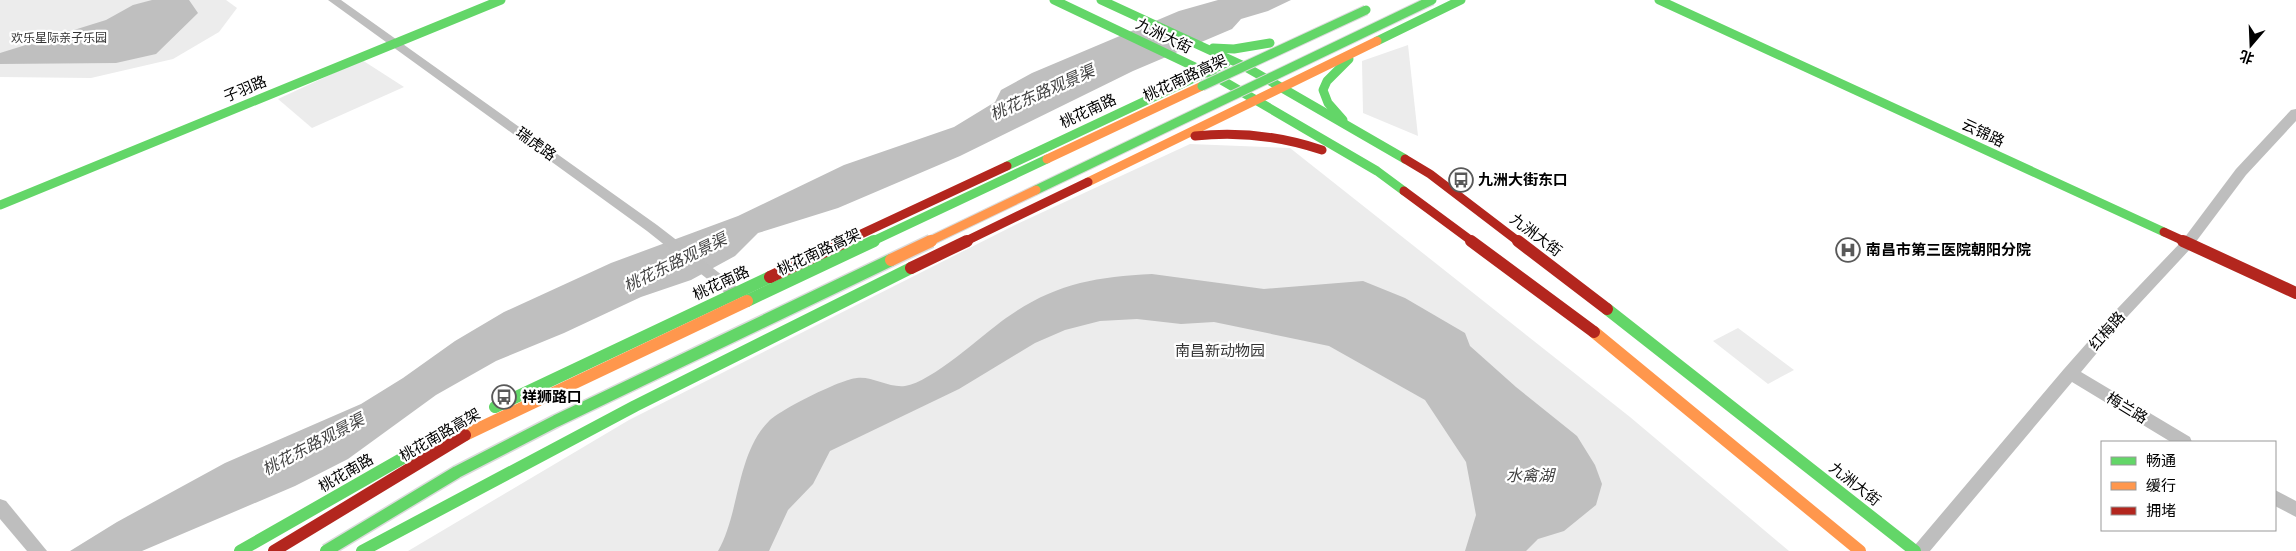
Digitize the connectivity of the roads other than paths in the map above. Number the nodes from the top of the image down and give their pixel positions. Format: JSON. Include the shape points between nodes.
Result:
{"nodes":[{"id":1,"x":334,"y":0,"type":"edge"},
{"id":2,"x":501,"y":0,"type":"edge"},
{"id":3,"x":1054,"y":0,"type":"edge"},
{"id":4,"x":1101,"y":0,"type":"edge"},
{"id":5,"x":1362,"y":0,"type":"edge"},
{"id":6,"x":1432,"y":0,"type":"edge"},
{"id":7,"x":1461,"y":0,"type":"edge"},
{"id":8,"x":1659,"y":0,"type":"edge"},
{"id":9,"x":1379,"y":4,"type":"dead end"},
{"id":10,"x":396,"y":43,"type":"junction"},
{"id":11,"x":1270,"y":43,"type":"junction"},
{"id":12,"x":1200,"y":46,"type":"junction"},
{"id":13,"x":1364,"y":46,"type":"junction"},
{"id":14,"x":1232,"y":60,"type":"junction"},
{"id":15,"x":1205,"y":72,"type":"junction"},
{"id":16,"x":1280,"y":87,"type":"junction"},
{"id":17,"x":1255,"y":99,"type":"junction"},
{"id":18,"x":2296,"y":113,"type":"edge"},
{"id":19,"x":1168,"y":141,"type":"junction"},
{"id":20,"x":1377,"y":171,"type":"junction"},
{"id":21,"x":1430,"y":174,"type":"junction"},
{"id":22,"x":0,"y":205,"type":"edge"},
{"id":23,"x":2187,"y":244,"type":"junction"},
{"id":24,"x":736,"y":293,"type":"junction"},
{"id":25,"x":2296,"y":293,"type":"edge"},
{"id":26,"x":2070,"y":374,"type":"junction"},
{"id":27,"x":484,"y":412,"type":"dead end"},
{"id":28,"x":467,"y":421,"type":"dead end"},
{"id":29,"x":2182,"y":441,"type":"edge"},
{"id":30,"x":2276,"y":498,"type":"edge"},
{"id":31,"x":0,"y":506,"type":"edge"},
{"id":32,"x":2296,"y":510,"type":"edge"},
{"id":33,"x":38,"y":551,"type":"edge"},
{"id":34,"x":240,"y":551,"type":"edge"},
{"id":35,"x":274,"y":551,"type":"edge"},
{"id":36,"x":326,"y":551,"type":"edge"},
{"id":37,"x":362,"y":551,"type":"edge"},
{"id":38,"x":1860,"y":551,"type":"edge"},
{"id":39,"x":1917,"y":551,"type":"edge"}],
"edges":[{"from":1,"to":10,"type":"street","name":"瑞虎路"},
{"from":2,"to":10,"type":"main road","name":"子羽路"},
{"from":3,"to":15,"type":"main road","name":"九洲大街"},
{"from":4,"to":12,"type":"main road","name":"九洲大街"},
{"from":5,"to":11,"type":"main road","name":"桃花南路"},
{"from":6,"to":36,"type":"main road","bridge":true,"via":[[556,421],[457,472]]},
{"from":7,"to":13,"type":"main road"},
{"from":8,"to":23,"type":"main road","name":"云锦路"},
{"from":9,"to":35,"type":"main road","name":"桃花南路高架","bridge":true,"via":[[475,430]]},
{"from":10,"to":22,"type":"main road","name":"子羽路"},
{"from":10,"to":24,"type":"street","name":"瑞虎路","via":[[652,228]]},
{"from":11,"to":12,"type":"main road","via":[[1227,49]]},
{"from":11,"to":14,"type":"main road","name":"桃花南路"},
{"from":12,"to":14,"type":"main road","name":"九洲大街"},
{"from":13,"to":16,"type":"main road"},
{"from":13,"to":21,"type":"main road","via":[[1327,81],[1323,90],[1328,103],[1339,117]]},
{"from":14,"to":15,"type":"main road","name":"桃花南路"},
{"from":14,"to":16,"type":"main road","name":"九洲大街"},
{"from":15,"to":17,"type":"main road","name":"九洲大街"},
{"from":15,"to":24,"type":"main road","name":"桃花南路"},
{"from":16,"to":17,"type":"main road"},
{"from":16,"to":21,"type":"main road","name":"九洲大街"},
{"from":17,"to":19,"type":"main road"},
{"from":17,"to":20,"type":"main road","name":"九洲大街"},
{"from":18,"to":23,"type":"street","name":"红梅路","via":[[2241,172]]},
{"from":19,"to":20,"type":"main road","via":[[1223,131],[1259,134],[1307,144]]},
{"from":19,"to":37,"type":"main road","via":[[764,339],[512,468]]},
{"from":20,"to":38,"type":"main road","name":"九洲大街","via":[[1578,319]]},
{"from":21,"to":39,"type":"main road","name":"九洲大街"},
{"from":23,"to":25,"type":"main road","name":"云锦路"},
{"from":23,"to":26,"type":"street","name":"红梅路"},
{"from":24,"to":27,"type":"main road","name":"桃花南路"},
{"from":26,"to":29,"type":"street","name":"梅兰路"},
{"from":26,"to":39,"type":"street","name":"红梅路"},
{"from":28,"to":34,"type":"main road","name":"桃花南路"},
{"from":30,"to":32,"type":"street"},
{"from":31,"to":33,"type":"street"}]}
